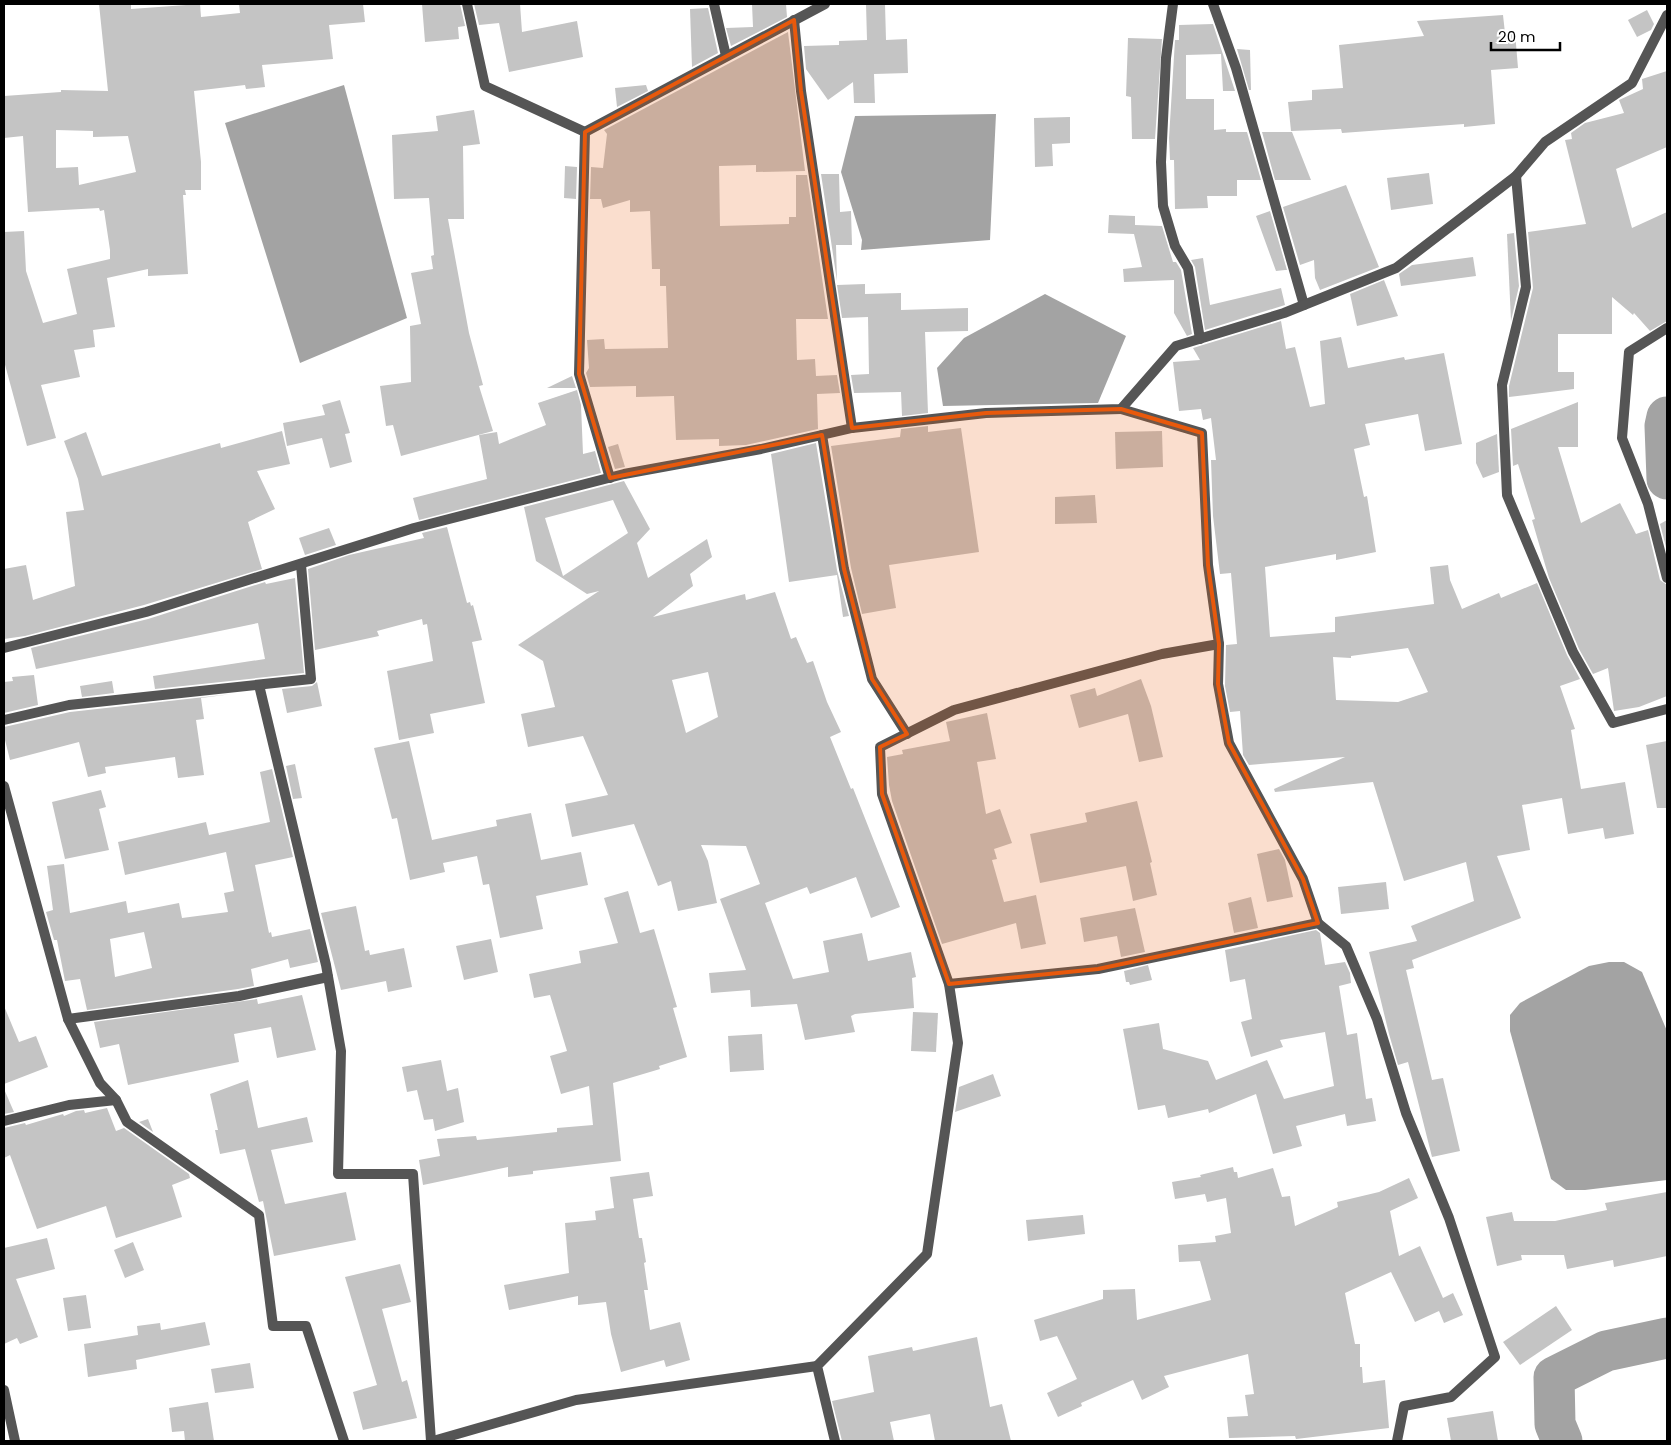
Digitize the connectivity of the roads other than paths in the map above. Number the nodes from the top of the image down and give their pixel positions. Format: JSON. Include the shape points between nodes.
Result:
{"nodes":[{"id":1,"x":467,"y":4,"type":"edge"},
{"id":2,"x":714,"y":4,"type":"edge"},
{"id":3,"x":825,"y":4,"type":"edge"},
{"id":4,"x":1172,"y":4,"type":"edge"},
{"id":5,"x":1213,"y":4,"type":"edge"},
{"id":6,"x":1667,"y":15,"type":"edge"},
{"id":7,"x":794,"y":20,"type":"junction"},
{"id":8,"x":726,"y":56,"type":"junction"},
{"id":9,"x":585,"y":132,"type":"junction"},
{"id":10,"x":1516,"y":176,"type":"junction"},
{"id":11,"x":1304,"y":305,"type":"junction"},
{"id":12,"x":1667,"y":328,"type":"edge"},
{"id":13,"x":1200,"y":339,"type":"junction"},
{"id":14,"x":1121,"y":409,"type":"junction"},
{"id":15,"x":852,"y":428,"type":"junction"},
{"id":16,"x":822,"y":435,"type":"junction"},
{"id":17,"x":610,"y":478,"type":"junction"},
{"id":18,"x":300,"y":565,"type":"junction"},
{"id":19,"x":1667,"y":578,"type":"edge"},
{"id":20,"x":1219,"y":644,"type":"junction"},
{"id":21,"x":4,"y":648,"type":"edge"},
{"id":22,"x":258,"y":685,"type":"junction"},
{"id":23,"x":1667,"y":709,"type":"edge"},
{"id":24,"x":4,"y":720,"type":"edge"},
{"id":25,"x":907,"y":734,"type":"junction"},
{"id":26,"x":4,"y":786,"type":"edge"},
{"id":27,"x":1318,"y":923,"type":"junction"},
{"id":28,"x":328,"y":977,"type":"junction"},
{"id":29,"x":949,"y":984,"type":"junction"},
{"id":30,"x":68,"y":1019,"type":"junction"},
{"id":31,"x":116,"y":1100,"type":"junction"},
{"id":32,"x":4,"y":1121,"type":"edge"},
{"id":33,"x":818,"y":1366,"type":"junction"},
{"id":34,"x":4,"y":1390,"type":"edge"},
{"id":35,"x":455,"y":1439,"type":"edge"},
{"id":36,"x":15,"y":1441,"type":"edge"},
{"id":37,"x":344,"y":1441,"type":"edge"},
{"id":38,"x":432,"y":1441,"type":"edge"},
{"id":39,"x":835,"y":1441,"type":"edge"},
{"id":40,"x":1397,"y":1441,"type":"edge"}],
"edges":[{"from":1,"to":9,"type":"street","via":[[485,86]]},
{"from":2,"to":8,"type":"street"},
{"from":3,"to":7,"type":"street"},
{"from":4,"to":13,"type":"street","via":[[1166,58],[1162,206],[1175,246],[1188,268]]},
{"from":5,"to":11,"type":"street","via":[[1236,68]]},
{"from":6,"to":10,"type":"street","via":[[1632,83],[1545,142]]},
{"from":7,"to":8,"type":"street"},
{"from":7,"to":15,"type":"street","via":[[800,91]]},
{"from":8,"to":9,"type":"street"},
{"from":9,"to":17,"type":"street","via":[[579,374]]},
{"from":10,"to":11,"type":"street","via":[[1396,268]]},
{"from":10,"to":23,"type":"street","via":[[1526,286],[1502,385],[1507,495],[1573,652],[1613,723]]},
{"from":11,"to":13,"type":"street"},
{"from":12,"to":19,"type":"street","via":[[1629,352],[1622,438],[1648,504]]},
{"from":13,"to":14,"type":"street","via":[[1176,346]]},
{"from":14,"to":15,"type":"street","via":[[986,413]]},
{"from":14,"to":20,"type":"street","via":[[1202,433],[1208,565]]},
{"from":15,"to":16,"type":"street"},
{"from":16,"to":17,"type":"street"},
{"from":16,"to":25,"type":"street","via":[[844,568],[872,679]]},
{"from":17,"to":18,"type":"street","via":[[414,528]]},
{"from":18,"to":21,"type":"street","via":[[146,612]]},
{"from":18,"to":22,"type":"street","via":[[312,679]]},
{"from":20,"to":25,"type":"street","via":[[1162,654],[954,710]]},
{"from":20,"to":27,"type":"street","via":[[1218,684],[1228,743],[1303,879]]},
{"from":22,"to":24,"type":"street","via":[[69,705]]},
{"from":22,"to":28,"type":"street"},
{"from":25,"to":29,"type":"street","via":[[880,747],[882,794]]},
{"from":26,"to":30,"type":"street"},
{"from":27,"to":29,"type":"street","via":[[1098,969]]},
{"from":27,"to":40,"type":"street","via":[[1346,946],[1377,1019],[1406,1113],[1449,1218],[1495,1357],[1451,1396],[1404,1406]]},
{"from":28,"to":30,"type":"street","via":[[239,996]]},
{"from":28,"to":38,"type":"street","via":[[341,1051],[338,1174],[413,1174]]},
{"from":29,"to":33,"type":"street","via":[[958,1043],[927,1254]]},
{"from":30,"to":31,"type":"street","via":[[100,1083]]},
{"from":31,"to":32,"type":"street","via":[[69,1105]]},
{"from":31,"to":37,"type":"street","via":[[127,1122],[258,1215],[273,1326],[306,1326]]},
{"from":33,"to":35,"type":"street","via":[[576,1400]]},
{"from":33,"to":39,"type":"street"},
{"from":34,"to":36,"type":"street"},
{"from":35,"to":38,"type":"street"}]}
